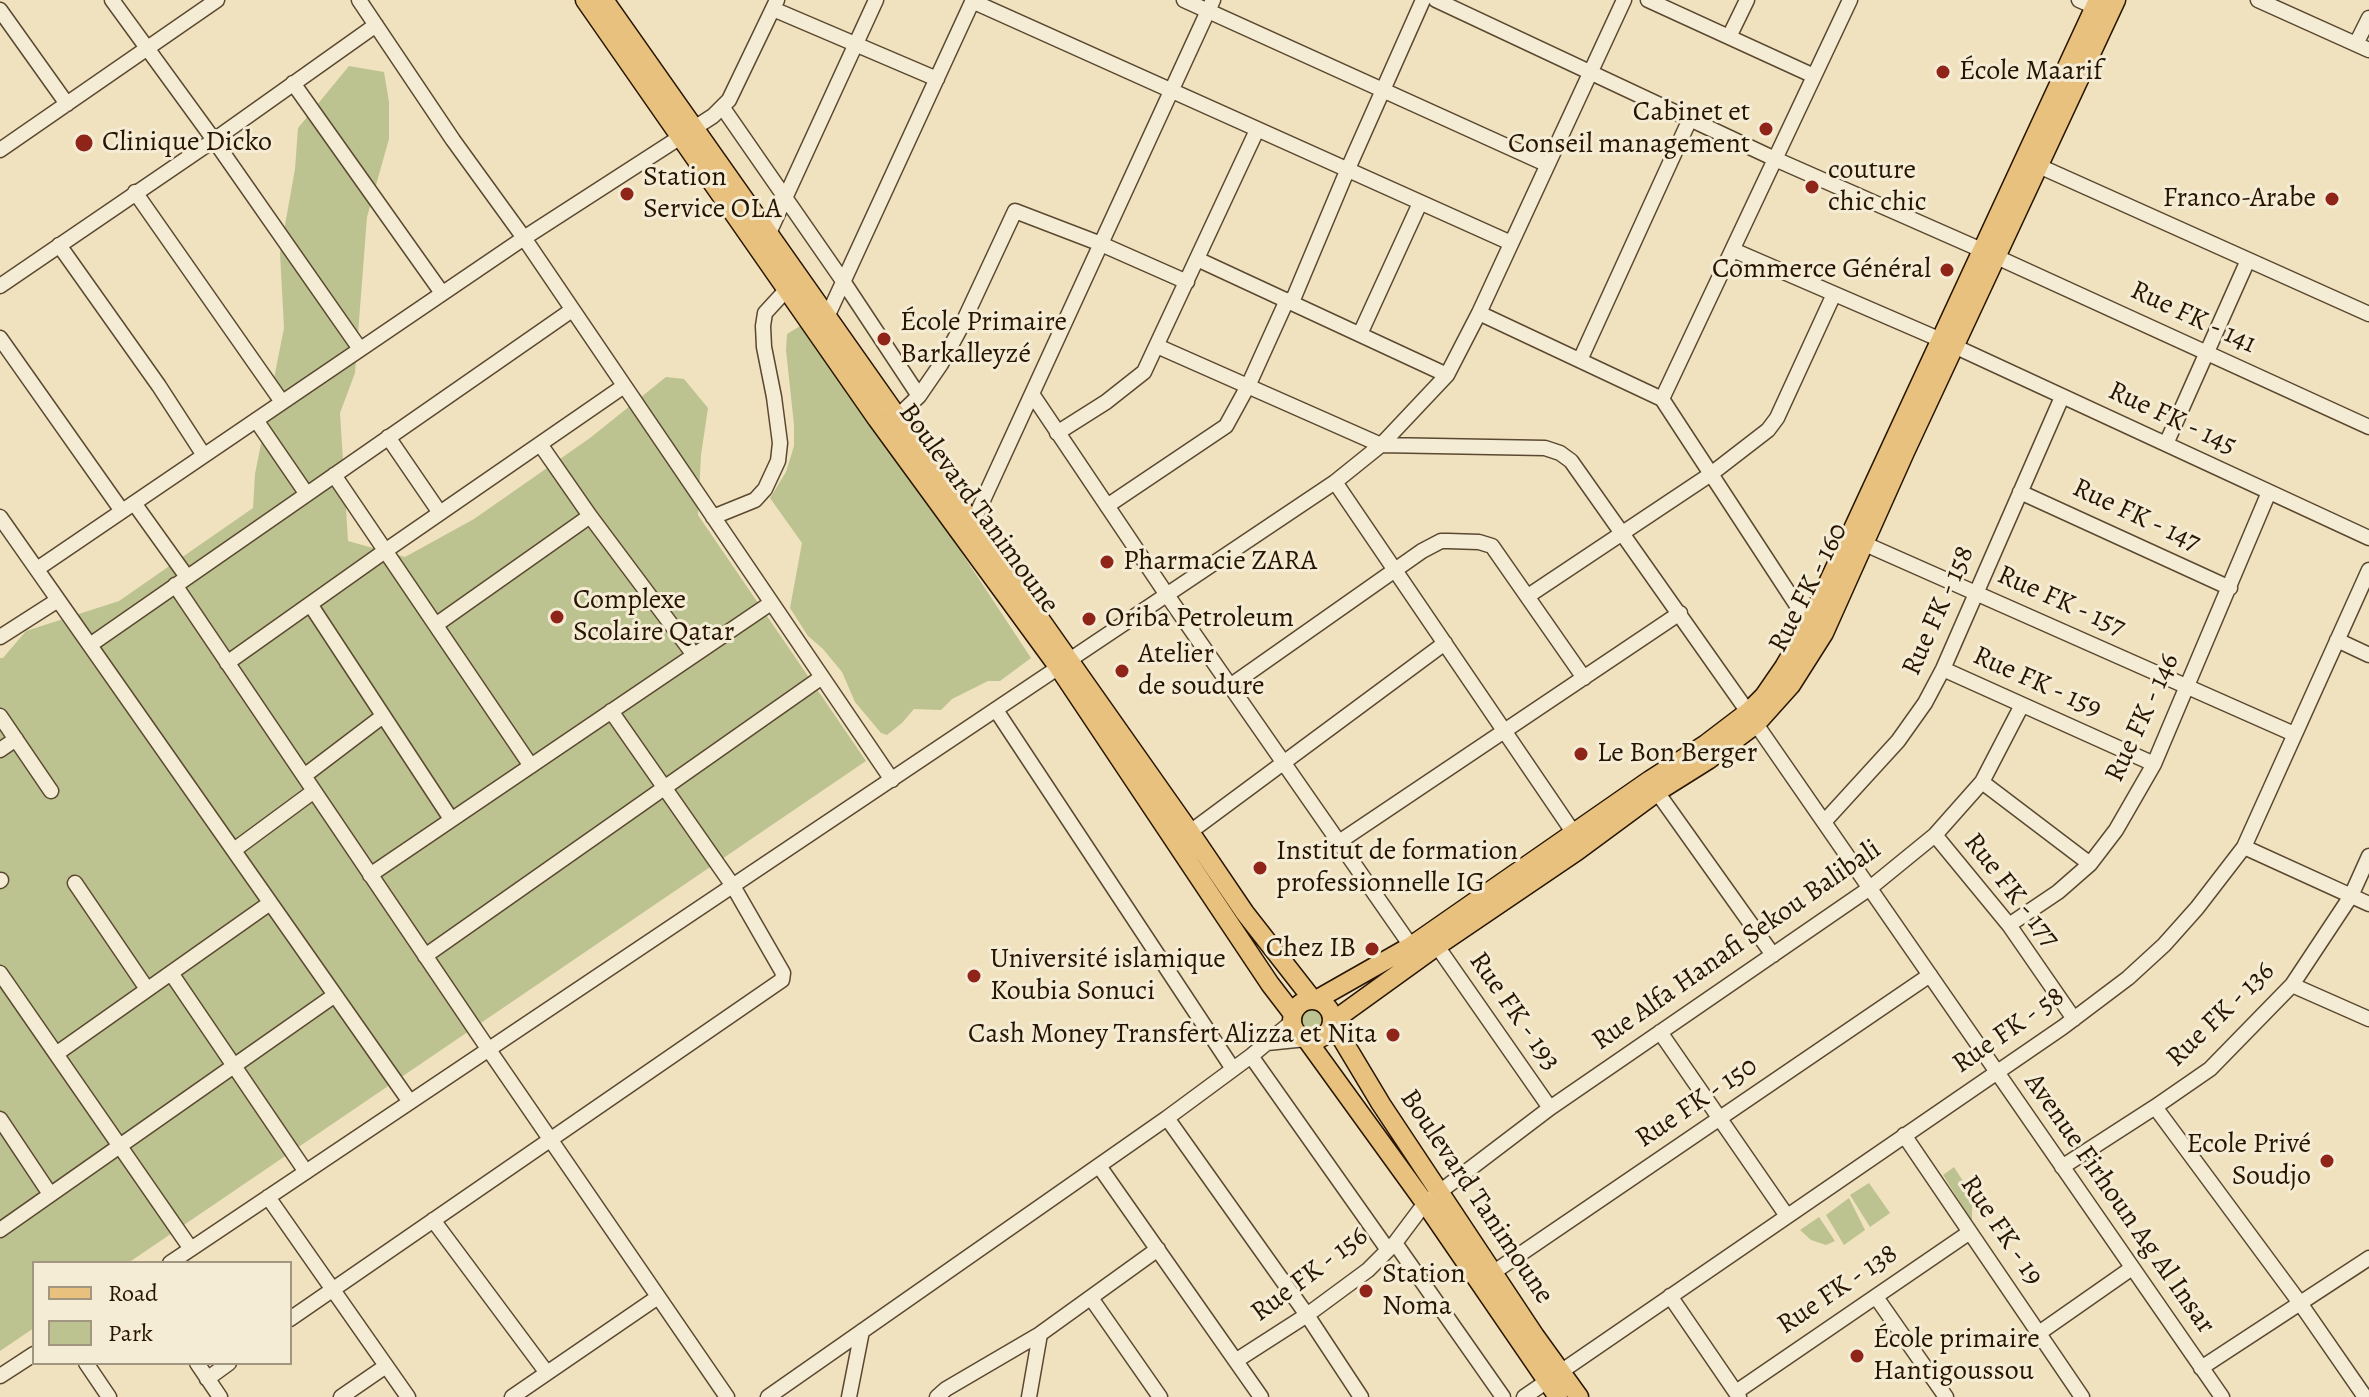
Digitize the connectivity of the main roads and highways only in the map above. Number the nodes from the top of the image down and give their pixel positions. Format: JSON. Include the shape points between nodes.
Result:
{"nodes":[{"id":1,"x":585,"y":0,"type":"edge"},
{"id":2,"x":604,"y":0,"type":"edge"},
{"id":3,"x":2099,"y":4,"type":"edge"},
{"id":4,"x":688,"y":134,"type":"junction"},
{"id":5,"x":1857,"y":540,"type":"junction"},
{"id":6,"x":1064,"y":664,"type":"junction"},
{"id":7,"x":1769,"y":700,"type":"junction"},
{"id":8,"x":1752,"y":718,"type":"junction"},
{"id":9,"x":1314,"y":1000,"type":"junction"},
{"id":10,"x":1292,"y":1018,"type":"junction"},
{"id":11,"x":1333,"y":1022,"type":"junction"},
{"id":12,"x":1306,"y":1040,"type":"junction"},
{"id":13,"x":1432,"y":1197,"type":"junction"},
{"id":14,"x":1555,"y":1383,"type":"edge"},
{"id":15,"x":1579,"y":1397,"type":"edge"}],
"edges":[{"from":1,"to":4,"type":"main road","name":"Boulevard Tanimoune"},
{"from":2,"to":4,"type":"main road","name":"Boulevard Tanimoune"},
{"from":3,"to":5,"type":"main road","name":"Rue FK - 160","via":[[2032,163]]},
{"from":4,"to":6,"type":"main road","name":"Boulevard Tanimoune","via":[[869,407]]},
{"from":4,"to":6,"type":"main road","name":"Boulevard Tanimoune","via":[[769,233],[973,522]]},
{"from":5,"to":7,"type":"main road","name":"Rue FK - 160"},
{"from":5,"to":7,"type":"main road","name":"Rue FK - 160","via":[[1824,633],[1791,685]]},
{"from":6,"to":9,"type":"main road","name":"Boulevard Tanimoune"},
{"from":6,"to":10,"type":"main road","name":"Boulevard Tanimoune"},
{"from":7,"to":8,"type":"main road","name":"Rue FK - 160"},
{"from":8,"to":9,"type":"main road","name":"Rue FK - 160","via":[[1573,832],[1411,946]]},
{"from":8,"to":11,"type":"main road","name":"Rue FK - 160","via":[[1708,760]]},
{"from":9,"to":10,"type":"main road","via":[[1298,1005]]},
{"from":9,"to":11,"type":"main road","via":[[1328,1007]]},
{"from":10,"to":12,"type":"main road","via":[[1296,1033]]},
{"from":11,"to":12,"type":"main road","via":[[1326,1035]]},
{"from":11,"to":13,"type":"main road","name":"Boulevard Tanimoune"},
{"from":12,"to":13,"type":"main road","name":"Boulevard Tanimoune"},
{"from":13,"to":14,"type":"main road","name":"Boulevard Tanimoune"},
{"from":13,"to":14,"type":"main road","name":"Boulevard Tanimoune","via":[[1494,1272]]},
{"from":14,"to":15,"type":"main road","name":"Boulevard Tanimoune"}]}
